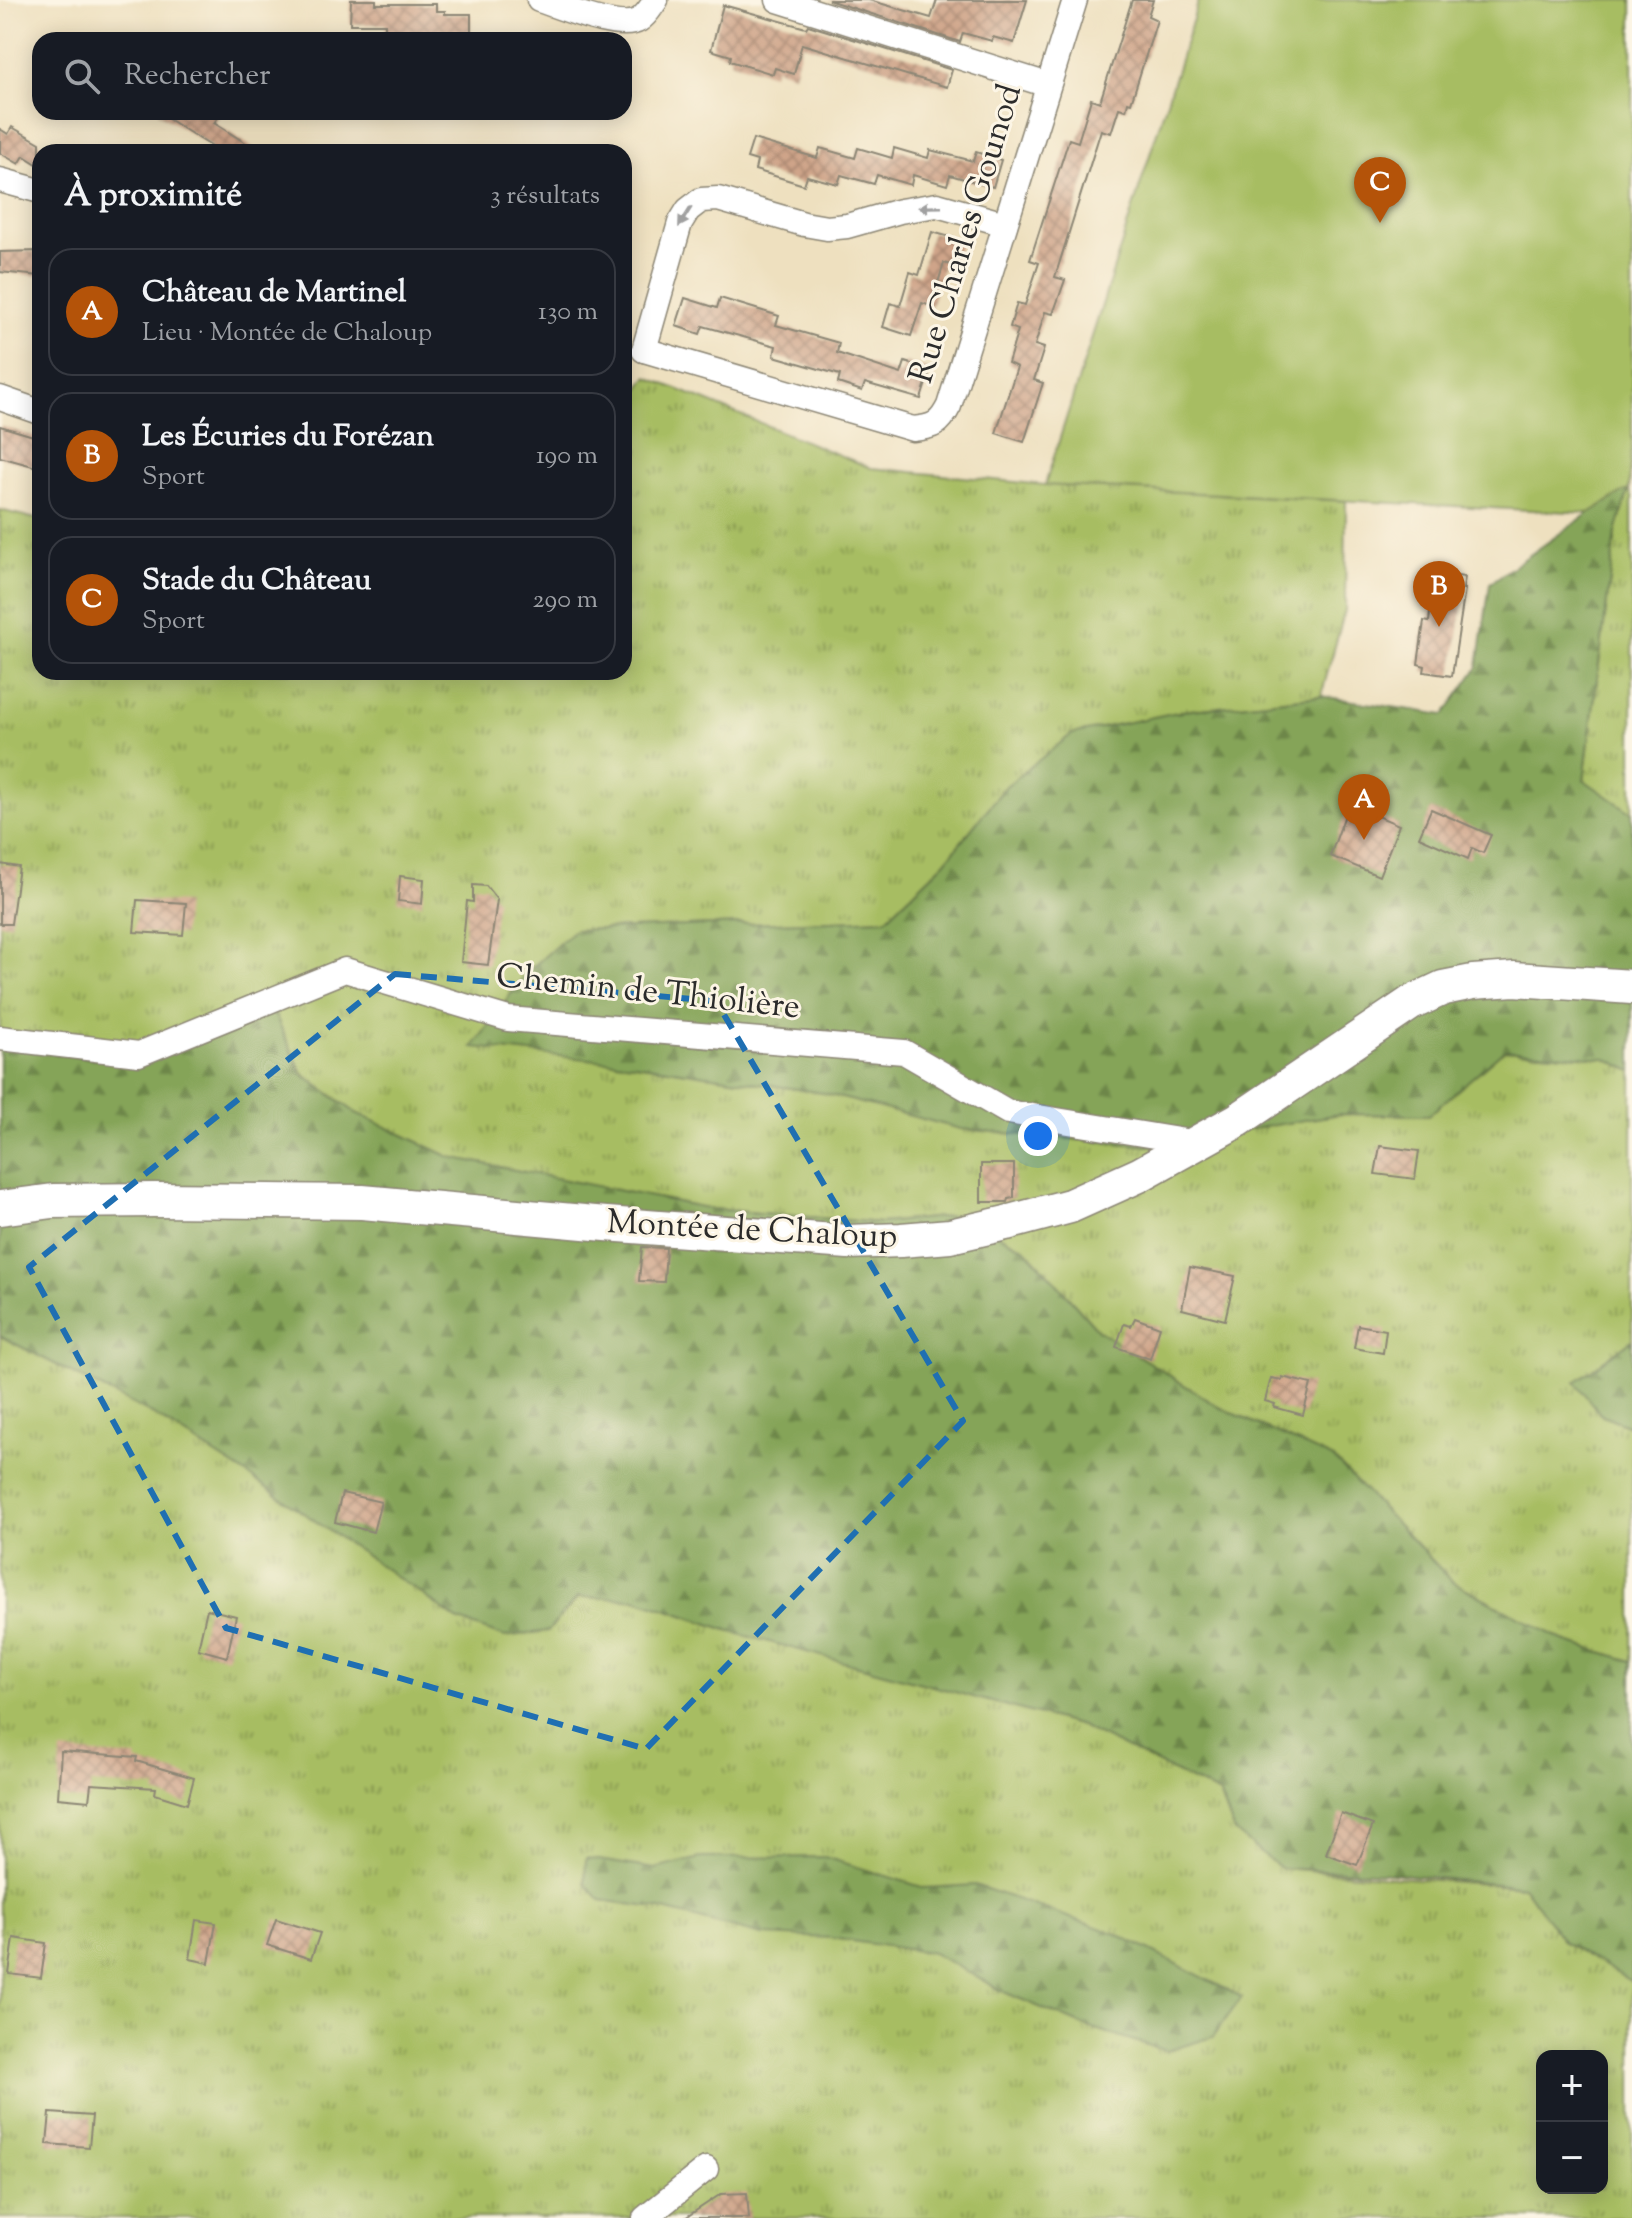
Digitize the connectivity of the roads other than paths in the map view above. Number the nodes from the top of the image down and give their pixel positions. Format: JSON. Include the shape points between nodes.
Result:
{"nodes":[{"id":1,"x":539,"y":0,"type":"edge"},
{"id":2,"x":656,"y":0,"type":"edge"},
{"id":3,"x":778,"y":0,"type":"edge"},
{"id":4,"x":1075,"y":0,"type":"edge"},
{"id":5,"x":1048,"y":85,"type":"junction"},
{"id":6,"x":0,"y":180,"type":"edge"},
{"id":7,"x":32,"y":189,"type":"edge"},
{"id":8,"x":1005,"y":224,"type":"junction"},
{"id":9,"x":634,"y":355,"type":"edge"},
{"id":10,"x":0,"y":398,"type":"edge"},
{"id":11,"x":32,"y":409,"type":"edge"},
{"id":12,"x":1632,"y":987,"type":"edge"},
{"id":13,"x":0,"y":1038,"type":"edge"},
{"id":14,"x":1197,"y":1143,"type":"junction"},
{"id":15,"x":0,"y":1208,"type":"edge"},
{"id":16,"x":706,"y":2169,"type":"dead end"},
{"id":17,"x":645,"y":2218,"type":"edge"}],
"edges":[{"from":1,"to":2,"type":"street","via":[[629,24]]},
{"from":3,"to":5,"type":"street"},
{"from":4,"to":5,"type":"street","name":"Rue Charles Gounod"},
{"from":5,"to":8,"type":"street","name":"Rue Charles Gounod"},
{"from":6,"to":7,"type":"street"},
{"from":8,"to":9,"type":"street","one_way":true,"via":[[937,205],[827,228],[718,199],[701,200],[680,223]]},
{"from":8,"to":9,"type":"street","name":"Rue Charles Gounod","via":[[949,406],[931,427],[913,429]]},
{"from":10,"to":11,"type":"street"},
{"from":12,"to":14,"type":"main road","name":"Montée de Chaloup","via":[[1514,979],[1443,988],[1411,1003]]},
{"from":13,"to":14,"type":"street","name":"Chemin de Thiolière","via":[[139,1054],[345,970],[508,1019],[904,1052],[1008,1112]]},
{"from":14,"to":15,"type":"main road","name":"Montée de Chaloup","via":[[1070,1206],[950,1236],[901,1240],[767,1237],[362,1202],[53,1201]]},
{"from":16,"to":17,"type":"street"}]}
